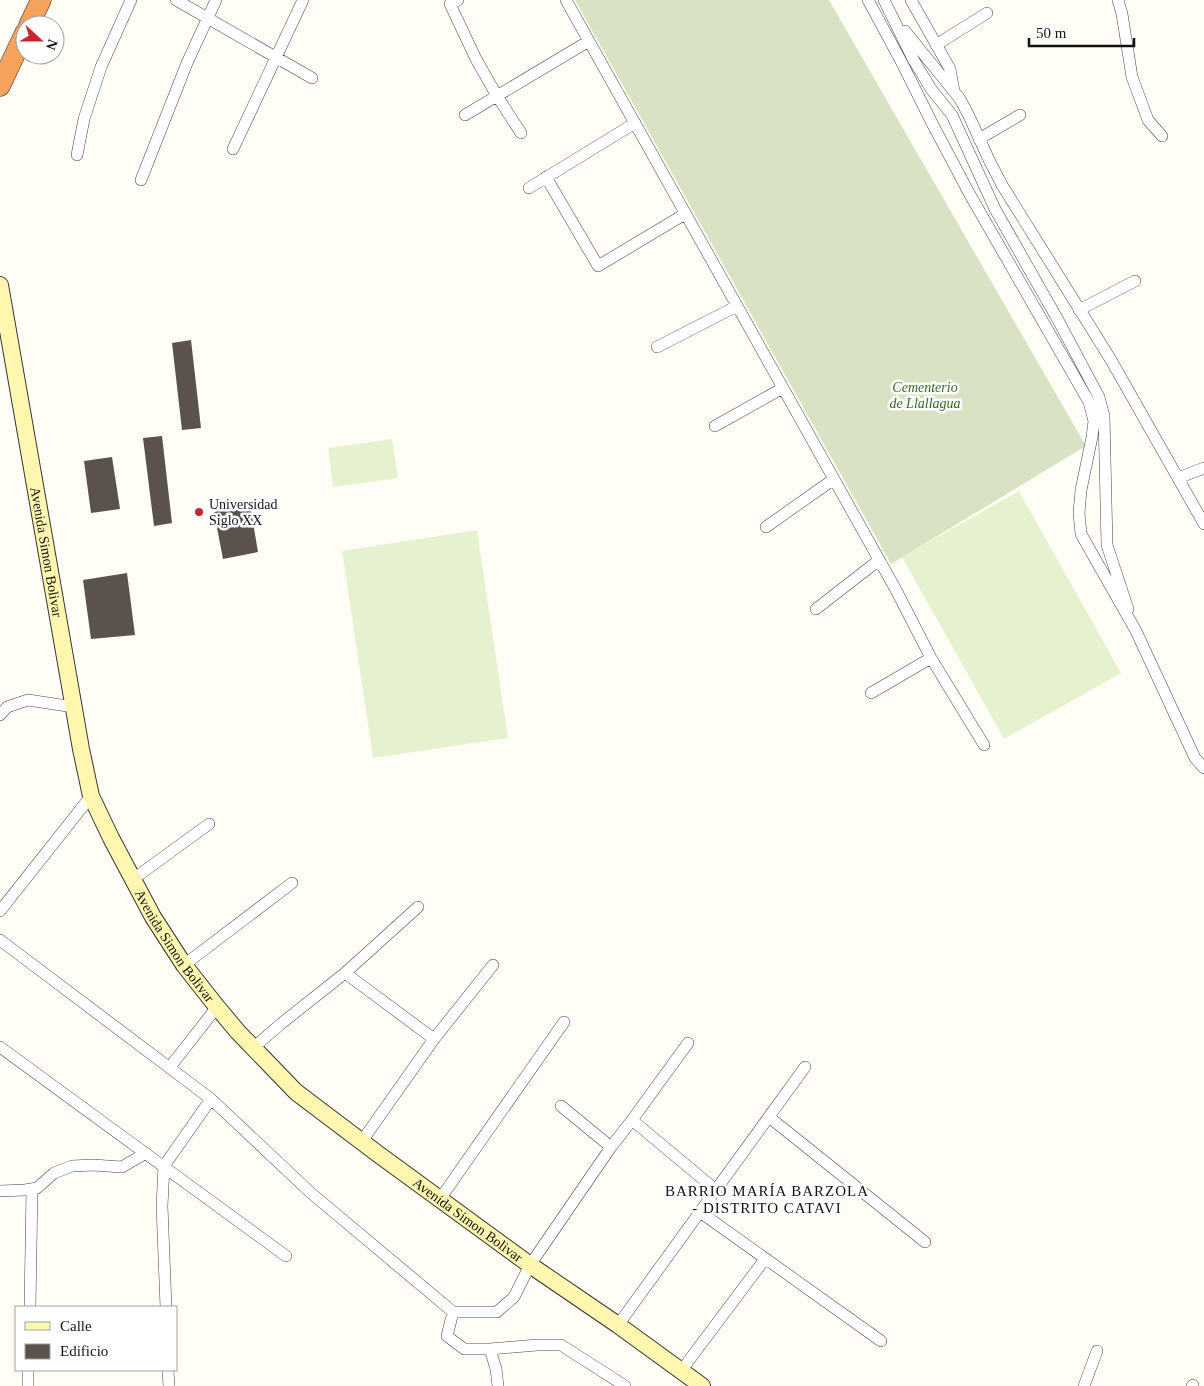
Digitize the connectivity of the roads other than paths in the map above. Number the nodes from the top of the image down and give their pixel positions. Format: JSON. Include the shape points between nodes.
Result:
{"nodes":[{"id":1,"x":40,"y":0,"type":"edge"},
{"id":2,"x":131,"y":0,"type":"edge"},
{"id":3,"x":176,"y":0,"type":"edge"},
{"id":4,"x":216,"y":0,"type":"edge"},
{"id":5,"x":303,"y":0,"type":"edge"},
{"id":6,"x":458,"y":0,"type":"edge"},
{"id":7,"x":566,"y":0,"type":"edge"},
{"id":8,"x":868,"y":0,"type":"edge"},
{"id":9,"x":884,"y":0,"type":"edge"},
{"id":10,"x":911,"y":0,"type":"edge"},
{"id":11,"x":1118,"y":0,"type":"edge"},
{"id":12,"x":987,"y":13,"type":"dead end"},
{"id":13,"x":892,"y":14,"type":"junction"},
{"id":14,"x":33,"y":15,"type":"edge"},
{"id":15,"x":207,"y":18,"type":"junction"},
{"id":16,"x":589,"y":41,"type":"junction"},
{"id":17,"x":936,"y":45,"type":"junction"},
{"id":18,"x":15,"y":54,"type":"edge"},
{"id":19,"x":276,"y":57,"type":"junction"},
{"id":20,"x":312,"y":78,"type":"dead end"},
{"id":21,"x":0,"y":86,"type":"edge"},
{"id":22,"x":955,"y":93,"type":"junction"},
{"id":23,"x":497,"y":96,"type":"junction"},
{"id":24,"x":465,"y":115,"type":"dead end"},
{"id":25,"x":1020,"y":115,"type":"dead end"},
{"id":26,"x":635,"y":123,"type":"junction"},
{"id":27,"x":521,"y":132,"type":"dead end"},
{"id":28,"x":1162,"y":136,"type":"dead end"},
{"id":29,"x":979,"y":139,"type":"junction"},
{"id":30,"x":233,"y":149,"type":"dead end"},
{"id":31,"x":77,"y":155,"type":"dead end"},
{"id":32,"x":546,"y":177,"type":"junction"},
{"id":33,"x":141,"y":180,"type":"dead end"},
{"id":34,"x":529,"y":188,"type":"dead end"},
{"id":35,"x":686,"y":214,"type":"junction"},
{"id":36,"x":1135,"y":281,"type":"dead end"},
{"id":37,"x":0,"y":285,"type":"edge"},
{"id":38,"x":737,"y":306,"type":"junction"},
{"id":39,"x":1079,"y":310,"type":"junction"},
{"id":40,"x":657,"y":347,"type":"dead end"},
{"id":41,"x":783,"y":388,"type":"junction"},
{"id":42,"x":715,"y":426,"type":"dead end"},
{"id":43,"x":1204,"y":468,"type":"edge"},
{"id":44,"x":1178,"y":478,"type":"junction"},
{"id":45,"x":834,"y":479,"type":"junction"},
{"id":46,"x":1204,"y":524,"type":"edge"},
{"id":47,"x":766,"y":527,"type":"dead end"},
{"id":48,"x":879,"y":560,"type":"junction"},
{"id":49,"x":816,"y":609,"type":"dead end"},
{"id":50,"x":1136,"y":631,"type":"junction"},
{"id":51,"x":931,"y":658,"type":"junction"},
{"id":52,"x":871,"y":694,"type":"dead end"},
{"id":53,"x":74,"y":707,"type":"junction"},
{"id":54,"x":0,"y":715,"type":"edge"},
{"id":55,"x":984,"y":745,"type":"dead end"},
{"id":56,"x":1204,"y":768,"type":"edge"},
{"id":57,"x":91,"y":796,"type":"junction"},
{"id":58,"x":209,"y":824,"type":"dead end"},
{"id":59,"x":132,"y":880,"type":"junction"},
{"id":60,"x":292,"y":883,"type":"dead end"},
{"id":61,"x":418,"y":907,"type":"dead end"},
{"id":62,"x":0,"y":911,"type":"edge"},
{"id":63,"x":0,"y":940,"type":"edge"},
{"id":64,"x":184,"y":965,"type":"junction"},
{"id":65,"x":493,"y":965,"type":"dead end"},
{"id":66,"x":345,"y":973,"type":"junction"},
{"id":67,"x":217,"y":1008,"type":"junction"},
{"id":68,"x":564,"y":1022,"type":"dead end"},
{"id":69,"x":434,"y":1039,"type":"junction"},
{"id":70,"x":688,"y":1043,"type":"dead end"},
{"id":71,"x":0,"y":1046,"type":"edge"},
{"id":72,"x":253,"y":1048,"type":"junction"},
{"id":73,"x":170,"y":1067,"type":"junction"},
{"id":74,"x":805,"y":1067,"type":"dead end"},
{"id":75,"x":211,"y":1099,"type":"junction"},
{"id":76,"x":562,"y":1106,"type":"dead end"},
{"id":77,"x":769,"y":1117,"type":"junction"},
{"id":78,"x":632,"y":1120,"type":"junction"},
{"id":79,"x":362,"y":1141,"type":"junction"},
{"id":80,"x":611,"y":1146,"type":"junction"},
{"id":81,"x":146,"y":1153,"type":"junction"},
{"id":82,"x":164,"y":1166,"type":"junction"},
{"id":83,"x":32,"y":1189,"type":"junction"},
{"id":84,"x":716,"y":1190,"type":"junction"},
{"id":85,"x":0,"y":1191,"type":"edge"},
{"id":86,"x":440,"y":1200,"type":"junction"},
{"id":87,"x":700,"y":1212,"type":"junction"},
{"id":88,"x":925,"y":1242,"type":"dead end"},
{"id":89,"x":286,"y":1256,"type":"dead end"},
{"id":90,"x":764,"y":1259,"type":"junction"},
{"id":91,"x":530,"y":1265,"type":"junction"},
{"id":92,"x":30,"y":1306,"type":"edge"},
{"id":93,"x":166,"y":1306,"type":"edge"},
{"id":94,"x":452,"y":1312,"type":"junction"},
{"id":95,"x":618,"y":1325,"type":"junction"},
{"id":96,"x":881,"y":1341,"type":"dead end"},
{"id":97,"x":490,"y":1350,"type":"junction"},
{"id":98,"x":1097,"y":1351,"type":"dead end"},
{"id":99,"x":28,"y":1371,"type":"edge"},
{"id":100,"x":168,"y":1371,"type":"edge"},
{"id":101,"x":682,"y":1371,"type":"junction"},
{"id":102,"x":28,"y":1386,"type":"edge"},
{"id":103,"x":169,"y":1386,"type":"edge"},
{"id":104,"x":498,"y":1386,"type":"edge"},
{"id":105,"x":626,"y":1386,"type":"edge"},
{"id":106,"x":702,"y":1386,"type":"edge"},
{"id":107,"x":1084,"y":1386,"type":"edge"}],
"edges":[{"from":1,"to":14,"type":"highway"},
{"from":2,"to":31,"type":"street","via":[[101,67],[84,119]]},
{"from":3,"to":15,"type":"street"},
{"from":4,"to":15,"type":"street"},
{"from":5,"to":19,"type":"street"},
{"from":6,"to":23,"type":"street","via":[[450,4]]},
{"from":7,"to":16,"type":"street"},
{"from":8,"to":50,"type":"street","via":[[969,193],[1089,402],[1094,421],[1081,490],[1081,534]]},
{"from":9,"to":13,"type":"street"},
{"from":10,"to":17,"type":"street"},
{"from":11,"to":28,"type":"street","via":[[1132,77],[1148,120]]},
{"from":12,"to":17,"type":"street"},
{"from":13,"to":22,"type":"street"},
{"from":13,"to":50,"type":"street","via":[[931,89],[952,115],[995,209],[1099,397],[1104,416],[1107,546]]},
{"from":15,"to":19,"type":"street"},
{"from":15,"to":33,"type":"street"},
{"from":16,"to":23,"type":"street"},
{"from":16,"to":26,"type":"street"},
{"from":17,"to":22,"type":"street","via":[[950,70]]},
{"from":18,"to":21,"type":"highway"},
{"from":19,"to":20,"type":"street"},
{"from":19,"to":30,"type":"street"},
{"from":22,"to":29,"type":"street"},
{"from":23,"to":24,"type":"street"},
{"from":23,"to":27,"type":"street"},
{"from":25,"to":29,"type":"street"},
{"from":26,"to":32,"type":"street"},
{"from":26,"to":35,"type":"street"},
{"from":29,"to":39,"type":"street","via":[[1002,185]]},
{"from":32,"to":34,"type":"street"},
{"from":32,"to":35,"type":"street","via":[[598,266]]},
{"from":35,"to":38,"type":"street"},
{"from":36,"to":39,"type":"street"},
{"from":37,"to":53,"type":"main road","name":"Avenida Simon Bolivar"},
{"from":38,"to":40,"type":"street"},
{"from":38,"to":41,"type":"street"},
{"from":39,"to":44,"type":"street"},
{"from":41,"to":42,"type":"street"},
{"from":41,"to":45,"type":"street"},
{"from":43,"to":44,"type":"street"},
{"from":44,"to":46,"type":"street"},
{"from":45,"to":47,"type":"street"},
{"from":45,"to":48,"type":"street"},
{"from":48,"to":49,"type":"street"},
{"from":48,"to":51,"type":"street"},
{"from":50,"to":56,"type":"street","via":[[1195,758]]},
{"from":51,"to":52,"type":"street"},
{"from":51,"to":55,"type":"street"},
{"from":53,"to":54,"type":"street","via":[[28,700],[8,707]]},
{"from":53,"to":57,"type":"main road","name":"Avenida Simon Bolivar"},
{"from":57,"to":59,"type":"main road","name":"Avenida Simon Bolivar"},
{"from":57,"to":62,"type":"street"},
{"from":58,"to":59,"type":"street"},
{"from":59,"to":64,"type":"main road","name":"Avenida Simon Bolivar"},
{"from":60,"to":64,"type":"street"},
{"from":61,"to":66,"type":"street"},
{"from":63,"to":73,"type":"street"},
{"from":64,"to":67,"type":"main road","name":"Avenida Simon Bolivar"},
{"from":65,"to":69,"type":"street"},
{"from":66,"to":69,"type":"street"},
{"from":66,"to":72,"type":"street"},
{"from":67,"to":72,"type":"main road","name":"Avenida Simon Bolivar"},
{"from":67,"to":73,"type":"street"},
{"from":68,"to":86,"type":"street"},
{"from":69,"to":79,"type":"street"},
{"from":70,"to":78,"type":"street"},
{"from":71,"to":81,"type":"street"},
{"from":72,"to":79,"type":"main road","name":"Avenida Simon Bolivar","via":[[296,1092]]},
{"from":73,"to":75,"type":"street"},
{"from":74,"to":77,"type":"street"},
{"from":75,"to":82,"type":"street"},
{"from":75,"to":94,"type":"street","via":[[311,1193]]},
{"from":76,"to":80,"type":"street"},
{"from":77,"to":84,"type":"street"},
{"from":77,"to":88,"type":"street"},
{"from":78,"to":80,"type":"street"},
{"from":78,"to":84,"type":"street"},
{"from":79,"to":86,"type":"main road","name":"Avenida Simon Bolivar"},
{"from":80,"to":91,"type":"street"},
{"from":81,"to":82,"type":"street"},
{"from":81,"to":83,"type":"street","via":[[122,1167],[72,1166],[54,1173]]},
{"from":82,"to":89,"type":"street"},
{"from":82,"to":93,"type":"street","via":[[162,1206]]},
{"from":83,"to":85,"type":"street"},
{"from":83,"to":92,"type":"street"},
{"from":84,"to":87,"type":"street"},
{"from":86,"to":91,"type":"main road","name":"Avenida Simon Bolivar"},
{"from":87,"to":90,"type":"street"},
{"from":87,"to":95,"type":"street"},
{"from":90,"to":96,"type":"street"},
{"from":90,"to":101,"type":"street"},
{"from":91,"to":94,"type":"street","via":[[514,1297],[497,1312]]},
{"from":91,"to":95,"type":"main road","name":"Avenida Simon Bolivar"},
{"from":94,"to":97,"type":"street","via":[[447,1336],[464,1349]]},
{"from":95,"to":101,"type":"main road","name":"Avenida Simon Bolivar"},
{"from":97,"to":104,"type":"street"},
{"from":97,"to":105,"type":"street","via":[[538,1344],[560,1345]]},
{"from":98,"to":107,"type":"street"},
{"from":99,"to":102,"type":"street"},
{"from":100,"to":103,"type":"street"},
{"from":101,"to":106,"type":"main road","name":"Avenida Simon Bolivar"}]}
